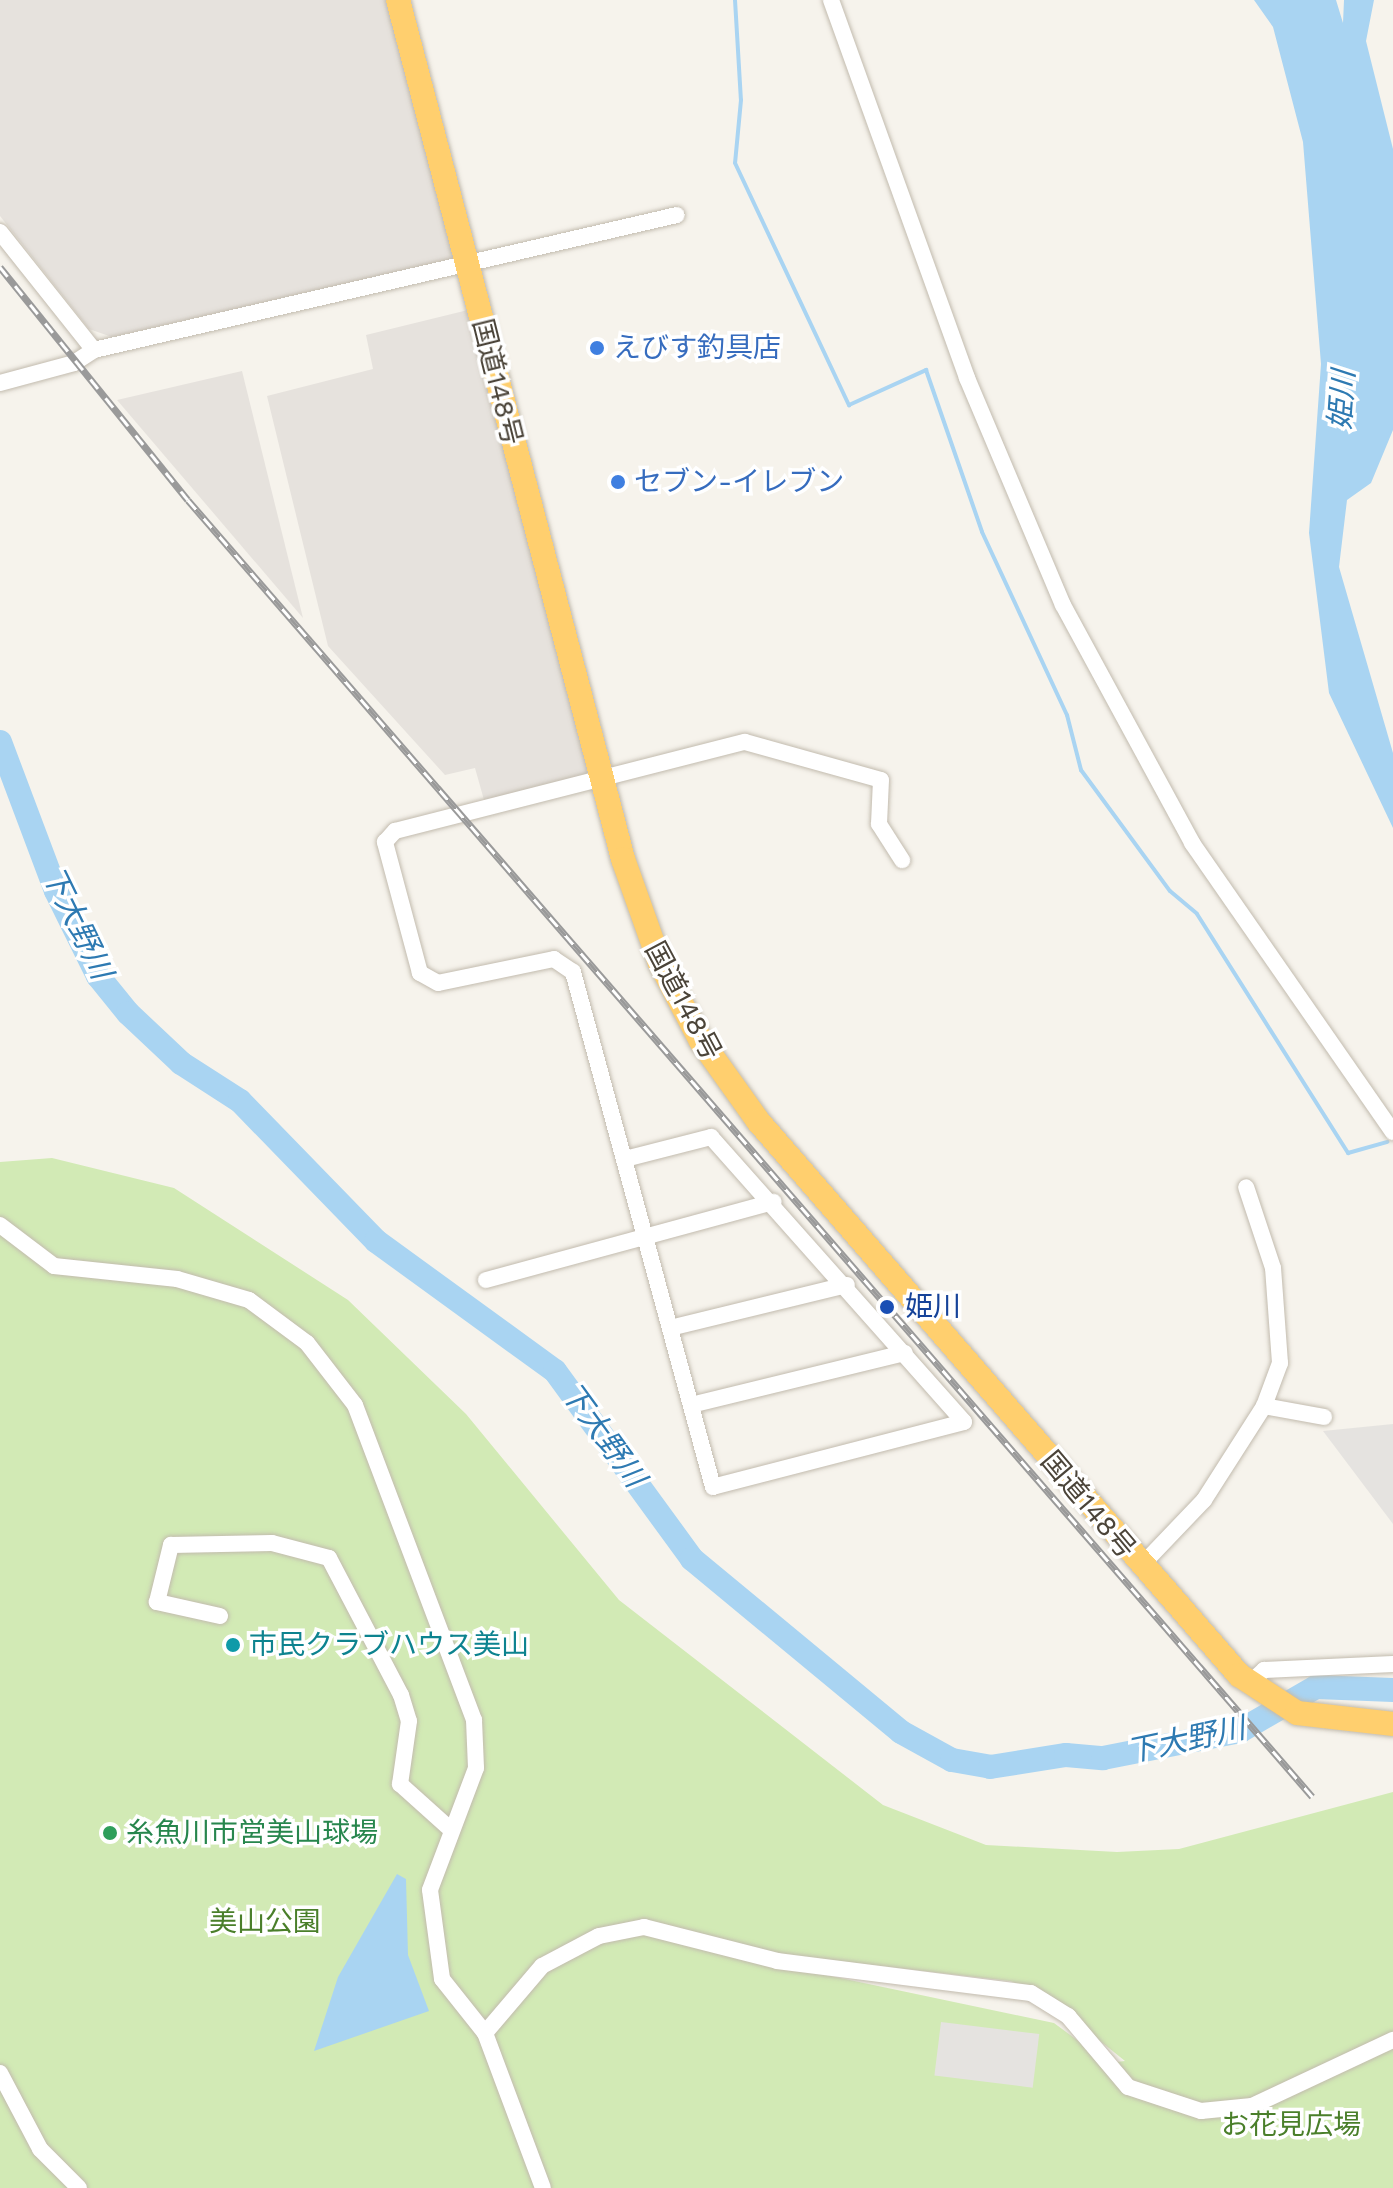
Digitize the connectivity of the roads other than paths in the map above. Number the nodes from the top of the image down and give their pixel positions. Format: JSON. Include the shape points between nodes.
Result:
{"nodes":[{"id":1,"x":398,"y":0,"type":"edge"},
{"id":2,"x":831,"y":0,"type":"edge"},
{"id":3,"x":677,"y":215,"type":"dead end"},
{"id":4,"x":0,"y":232,"type":"edge"},
{"id":5,"x":468,"y":265,"type":"junction"},
{"id":6,"x":94,"y":350,"type":"junction"},
{"id":7,"x":0,"y":383,"type":"edge"},
{"id":8,"x":601,"y":780,"type":"junction"},
{"id":9,"x":902,"y":860,"type":"dead end"},
{"id":10,"x":1393,"y":1132,"type":"edge"},
{"id":11,"x":625,"y":1159,"type":"junction"},
{"id":12,"x":1246,"y":1187,"type":"dead end"},
{"id":13,"x":774,"y":1202,"type":"junction"},
{"id":14,"x":0,"y":1225,"type":"edge"},
{"id":15,"x":643,"y":1236,"type":"junction"},
{"id":16,"x":486,"y":1280,"type":"dead end"},
{"id":17,"x":847,"y":1285,"type":"junction"},
{"id":18,"x":670,"y":1328,"type":"junction"},
{"id":19,"x":905,"y":1353,"type":"junction"},
{"id":20,"x":691,"y":1405,"type":"junction"},
{"id":21,"x":1264,"y":1406,"type":"junction"},
{"id":22,"x":1324,"y":1417,"type":"dead end"},
{"id":23,"x":1140,"y":1567,"type":"junction"},
{"id":24,"x":220,"y":1616,"type":"dead end"},
{"id":25,"x":1393,"y":1664,"type":"edge"},
{"id":26,"x":1249,"y":1684,"type":"junction"},
{"id":27,"x":1393,"y":1724,"type":"edge"},
{"id":28,"x":448,"y":1827,"type":"junction"},
{"id":29,"x":485,"y":2033,"type":"junction"},
{"id":30,"x":1393,"y":2040,"type":"edge"},
{"id":31,"x":0,"y":2073,"type":"edge"},
{"id":32,"x":536,"y":2186,"type":"edge"},
{"id":33,"x":79,"y":2188,"type":"edge"}],
"edges":[{"from":1,"to":5,"type":"highway","name":"国道148号"},
{"from":2,"to":10,"type":"street","via":[[967,378],[1063,605],[1192,843]]},
{"from":3,"to":5,"type":"street"},
{"from":4,"to":6,"type":"street"},
{"from":5,"to":6,"type":"street"},
{"from":5,"to":8,"type":"highway","name":"国道148号"},
{"from":6,"to":7,"type":"street","via":[[74,363]]},
{"from":8,"to":9,"type":"street","via":[[745,742],[789,751],[881,780],[879,824]]},
{"from":8,"to":11,"type":"street","via":[[395,831],[385,842],[386,859],[420,973],[438,983],[554,959],[573,972]]},
{"from":8,"to":23,"type":"highway","name":"国道148号","via":[[660,963],[728,1082]]},
{"from":11,"to":13,"type":"street","via":[[711,1137]]},
{"from":11,"to":15,"type":"street"},
{"from":12,"to":21,"type":"street","via":[[1276,1284],[1280,1363]]},
{"from":13,"to":15,"type":"street"},
{"from":13,"to":17,"type":"street"},
{"from":14,"to":28,"type":"street","via":[[54,1266],[177,1279],[249,1300],[307,1343],[340,1382],[397,1505],[474,1720],[476,1768]]},
{"from":15,"to":16,"type":"street"},
{"from":15,"to":18,"type":"street"},
{"from":17,"to":18,"type":"street"},
{"from":17,"to":19,"type":"street"},
{"from":18,"to":20,"type":"street"},
{"from":19,"to":20,"type":"street"},
{"from":19,"to":20,"type":"street","via":[[964,1422],[713,1487]]},
{"from":21,"to":22,"type":"street"},
{"from":21,"to":23,"type":"street","via":[[1204,1500]]},
{"from":23,"to":26,"type":"highway","name":"国道148号"},
{"from":24,"to":28,"type":"street","via":[[157,1602],[171,1545],[282,1544],[329,1558],[401,1695],[409,1721],[400,1784]]},
{"from":25,"to":26,"type":"street","via":[[1264,1670]]},
{"from":26,"to":27,"type":"highway","name":"国道148号","via":[[1297,1713]]},
{"from":28,"to":29,"type":"street","via":[[430,1890],[435,1941],[442,1979]]},
{"from":29,"to":30,"type":"street","via":[[542,1966],[599,1936],[644,1927],[777,1961],[1031,1993],[1068,2016],[1128,2087],[1201,2111],[1252,2106]]},
{"from":29,"to":32,"type":"street"},
{"from":31,"to":33,"type":"street","via":[[40,2149]]}]}
